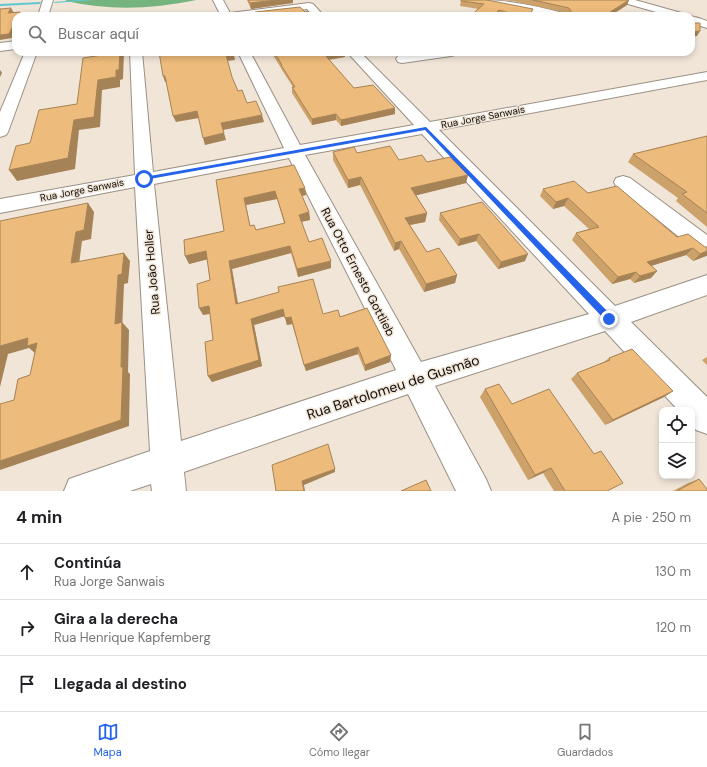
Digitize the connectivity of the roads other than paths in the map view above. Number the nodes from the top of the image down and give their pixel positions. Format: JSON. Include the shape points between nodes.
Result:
{"nodes":[{"id":1,"x":48,"y":0,"type":"edge"},
{"id":2,"x":218,"y":0,"type":"edge"},
{"id":3,"x":485,"y":0,"type":"edge"},
{"id":4,"x":624,"y":0,"type":"edge"},
{"id":5,"x":44,"y":12,"type":"edge"},
{"id":6,"x":224,"y":12,"type":"edge"},
{"id":7,"x":262,"y":12,"type":"edge"},
{"id":8,"x":314,"y":12,"type":"edge"},
{"id":9,"x":548,"y":12,"type":"edge"},
{"id":10,"x":667,"y":12,"type":"edge"},
{"id":11,"x":695,"y":20,"type":"edge"},
{"id":12,"x":707,"y":25,"type":"edge"},
{"id":13,"x":12,"y":46,"type":"edge"},
{"id":14,"x":0,"y":47,"type":"edge"},
{"id":15,"x":29,"y":56,"type":"edge"},
{"id":16,"x":136,"y":56,"type":"edge"},
{"id":17,"x":246,"y":56,"type":"edge"},
{"id":18,"x":357,"y":56,"type":"edge"},
{"id":19,"x":423,"y":56,"type":"edge"},
{"id":20,"x":402,"y":59,"type":"dead end"},
{"id":21,"x":707,"y":76,"type":"edge"},
{"id":22,"x":426,"y":128,"type":"junction"},
{"id":23,"x":0,"y":132,"type":"edge"},
{"id":24,"x":294,"y":152,"type":"junction"},
{"id":25,"x":144,"y":179,"type":"junction"},
{"id":26,"x":623,"y":182,"type":"dead end"},
{"id":27,"x":0,"y":206,"type":"edge"},
{"id":28,"x":707,"y":247,"type":"edge"},
{"id":29,"x":707,"y":285,"type":"edge"},
{"id":30,"x":609,"y":319,"type":"junction"},
{"id":31,"x":415,"y":378,"type":"junction"},
{"id":32,"x":707,"y":419,"type":"edge"},
{"id":33,"x":167,"y":463,"type":"junction"},
{"id":34,"x":81,"y":491,"type":"edge"},
{"id":35,"x":170,"y":491,"type":"edge"},
{"id":36,"x":474,"y":491,"type":"edge"}],
"edges":[{"from":1,"to":5,"type":"street"},
{"from":2,"to":6,"type":"street"},
{"from":3,"to":9,"type":"street"},
{"from":4,"to":10,"type":"street"},
{"from":7,"to":8,"type":"street","via":[[309,6]]},
{"from":11,"to":12,"type":"street"},
{"from":13,"to":14,"type":"street"},
{"from":15,"to":23,"type":"street"},
{"from":16,"to":25,"type":"street","name":"Rua João Holler"},
{"from":17,"to":24,"type":"street","name":"Rua Otto Ernesto Gottlieb"},
{"from":18,"to":22,"type":"street"},
{"from":19,"to":20,"type":"street"},
{"from":21,"to":22,"type":"street","name":"Rua Jorge Sanwais"},
{"from":22,"to":24,"type":"street","name":"Rua Jorge Sanwais"},
{"from":22,"to":30,"type":"street"},
{"from":24,"to":25,"type":"street","name":"Rua Jorge Sanwais"},
{"from":24,"to":31,"type":"street","name":"Rua Otto Ernesto Gottlieb"},
{"from":25,"to":27,"type":"street","name":"Rua Jorge Sanwais"},
{"from":25,"to":33,"type":"street","name":"Rua João Holler"},
{"from":26,"to":28,"type":"street"},
{"from":29,"to":30,"type":"street","name":"Rua Bartolomeu de Gusmão"},
{"from":30,"to":31,"type":"street","name":"Rua Bartolomeu de Gusmão"},
{"from":30,"to":32,"type":"street"},
{"from":31,"to":33,"type":"street","name":"Rua Bartolomeu de Gusmão"},
{"from":31,"to":36,"type":"street","name":"Rua Otto Ernesto Gottlieb"},
{"from":33,"to":34,"type":"street","name":"Rua Bartolomeu de Gusmão"},
{"from":33,"to":35,"type":"street","name":"Rua João Holler"}]}
